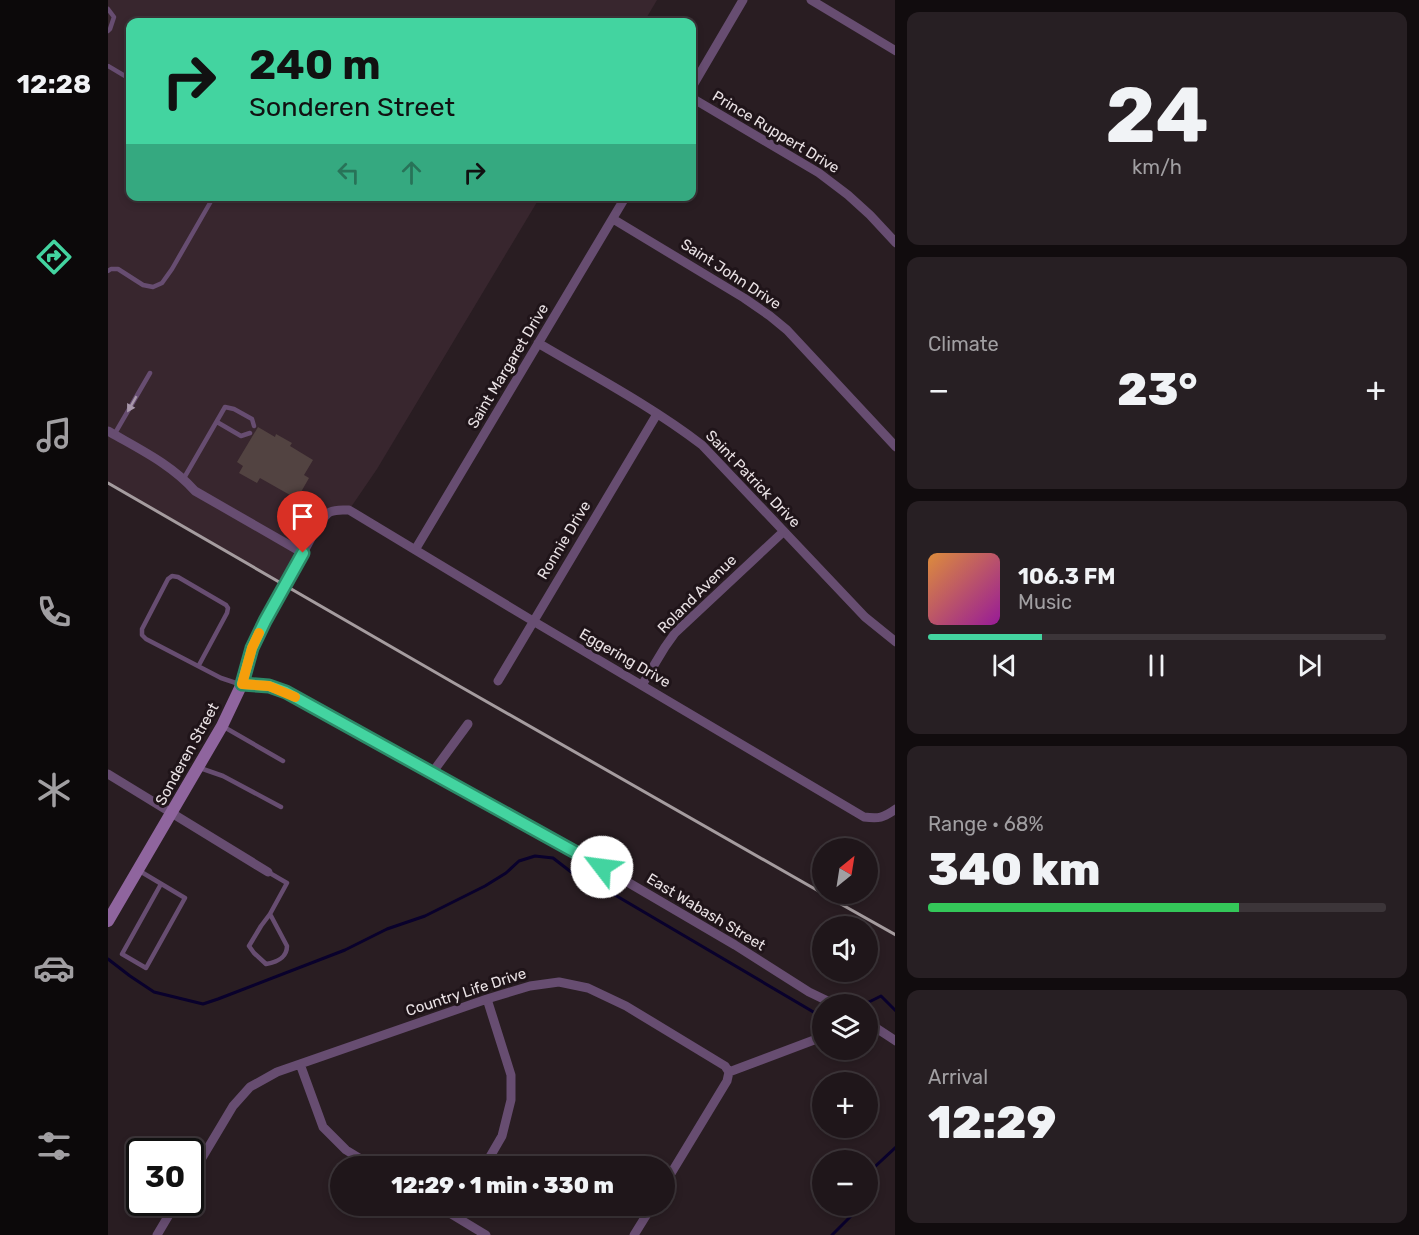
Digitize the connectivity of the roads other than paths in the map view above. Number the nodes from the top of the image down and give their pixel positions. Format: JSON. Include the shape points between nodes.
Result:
{"nodes":[{"id":1,"x":743,"y":0,"type":"edge"},
{"id":2,"x":811,"y":0,"type":"edge"},
{"id":3,"x":108,"y":9,"type":"edge"},
{"id":4,"x":108,"y":31,"type":"edge"},
{"id":5,"x":895,"y":50,"type":"edge"},
{"id":6,"x":108,"y":66,"type":"edge"},
{"id":7,"x":126,"y":77,"type":"edge"},
{"id":8,"x":696,"y":80,"type":"edge"},
{"id":9,"x":696,"y":100,"type":"edge"},
{"id":10,"x":211,"y":201,"type":"edge"},
{"id":11,"x":623,"y":201,"type":"edge"},
{"id":12,"x":613,"y":219,"type":"junction"},
{"id":13,"x":895,"y":242,"type":"edge"},
{"id":14,"x":108,"y":271,"type":"edge"},
{"id":15,"x":538,"y":343,"type":"junction"},
{"id":16,"x":150,"y":373,"type":"dead end"},
{"id":17,"x":657,"y":414,"type":"junction"},
{"id":18,"x":216,"y":422,"type":"junction"},
{"id":19,"x":254,"y":426,"type":"dead end"},
{"id":20,"x":111,"y":433,"type":"edge"},
{"id":21,"x":250,"y":433,"type":"dead end"},
{"id":22,"x":895,"y":446,"type":"edge"},
{"id":23,"x":184,"y":478,"type":"junction"},
{"id":24,"x":340,"y":509,"type":"joint"},
{"id":25,"x":783,"y":532,"type":"junction"},
{"id":26,"x":415,"y":550,"type":"junction"},
{"id":27,"x":303,"y":553,"type":"junction"},
{"id":28,"x":533,"y":621,"type":"junction"},
{"id":29,"x":895,"y":641,"type":"edge"},
{"id":30,"x":199,"y":665,"type":"junction"},
{"id":31,"x":498,"y":681,"type":"dead end"},
{"id":32,"x":242,"y":684,"type":"junction"},
{"id":33,"x":642,"y":685,"type":"junction"},
{"id":34,"x":468,"y":724,"type":"dead end"},
{"id":35,"x":222,"y":726,"type":"junction"},
{"id":36,"x":283,"y":761,"type":"dead end"},
{"id":37,"x":198,"y":767,"type":"junction"},
{"id":38,"x":432,"y":773,"type":"junction"},
{"id":39,"x":108,"y":774,"type":"edge"},
{"id":40,"x":281,"y":807,"type":"dead end"},
{"id":41,"x":895,"y":810,"type":"edge"},
{"id":42,"x":171,"y":814,"type":"junction"},
{"id":43,"x":138,"y":870,"type":"junction"},
{"id":44,"x":268,"y":872,"type":"joint"},
{"id":45,"x":161,"y":884,"type":"junction"},
{"id":46,"x":270,"y":914,"type":"junction"},
{"id":47,"x":108,"y":921,"type":"edge"},
{"id":48,"x":813,"y":994,"type":"edge"},
{"id":49,"x":487,"y":999,"type":"junction"},
{"id":50,"x":878,"y":1029,"type":"edge"},
{"id":51,"x":895,"y":1040,"type":"edge"},
{"id":52,"x":812,"y":1041,"type":"edge"},
{"id":53,"x":300,"y":1064,"type":"junction"},
{"id":54,"x":729,"y":1072,"type":"junction"},
{"id":55,"x":204,"y":1155,"type":"edge"},
{"id":56,"x":356,"y":1156,"type":"edge"},
{"id":57,"x":490,"y":1156,"type":"edge"},
{"id":58,"x":675,"y":1167,"type":"edge"},
{"id":59,"x":168,"y":1216,"type":"edge"},
{"id":60,"x":455,"y":1216,"type":"edge"},
{"id":61,"x":646,"y":1216,"type":"edge"},
{"id":62,"x":157,"y":1235,"type":"edge"},
{"id":63,"x":486,"y":1235,"type":"edge"},
{"id":64,"x":634,"y":1235,"type":"edge"}],
"edges":[{"from":1,"to":8,"type":"street"},
{"from":2,"to":5,"type":"street"},
{"from":3,"to":4,"type":"lane","via":[[114,17]]},
{"from":6,"to":7,"type":"lane"},
{"from":9,"to":13,"type":"street","name":"Prince Ruppert Drive","via":[[819,173],[848,195]]},
{"from":10,"to":14,"type":"lane","via":[[162,283],[153,287],[142,285],[118,269]]},
{"from":11,"to":12,"type":"street","name":"Saint Margaret Drive"},
{"from":12,"to":15,"type":"street","name":"Saint Margaret Drive"},
{"from":12,"to":22,"type":"street","name":"Saint John Drive","via":[[770,316]]},
{"from":15,"to":17,"type":"street","name":"Saint Patrick Drive"},
{"from":15,"to":26,"type":"street","name":"Saint Margaret Drive"},
{"from":16,"to":20,"type":"lane","one_way":true},
{"from":17,"to":25,"type":"street","name":"Saint Patrick Drive","via":[[702,445]]},
{"from":17,"to":28,"type":"street","name":"Ronnie Drive"},
{"from":18,"to":19,"type":"lane","via":[[225,407],[252,419]]},
{"from":18,"to":21,"type":"lane","via":[[241,436]]},
{"from":18,"to":23,"type":"lane"},
{"from":20,"to":23,"type":"street"},
{"from":23,"to":27,"type":"street","via":[[195,491]]},
{"from":24,"to":26,"type":"street","name":"Eggering Drive","via":[[349,510]]},
{"from":24,"to":27,"type":"street","name":"Sonderen Street","via":[[324,518]]},
{"from":25,"to":29,"type":"street","name":"Saint Patrick Drive","via":[[865,617]]},
{"from":25,"to":33,"type":"street","name":"Roland Avenue","via":[[675,633]]},
{"from":26,"to":28,"type":"street","name":"Eggering Drive"},
{"from":27,"to":32,"type":"street","name":"Sonderen Street","via":[[252,648]]},
{"from":28,"to":31,"type":"street","name":"Ronnie Drive"},
{"from":28,"to":33,"type":"street","name":"Eggering Drive"},
{"from":30,"to":30,"type":"lane","via":[[142,634],[172,576],[228,608]]},
{"from":30,"to":32,"type":"lane"},
{"from":32,"to":35,"type":"street","name":"Sonderen Street"},
{"from":32,"to":38,"type":"street","name":"East Wabash Street","via":[[286,692]]},
{"from":33,"to":41,"type":"street","name":"Eggering Drive","via":[[864,817],[877,819]]},
{"from":34,"to":38,"type":"street"},
{"from":35,"to":36,"type":"lane"},
{"from":35,"to":37,"type":"street","name":"Sonderen Street"},
{"from":37,"to":40,"type":"lane"},
{"from":37,"to":42,"type":"street","name":"Sonderen Street"},
{"from":38,"to":48,"type":"street","name":"East Wabash Street","via":[[583,856]]},
{"from":39,"to":42,"type":"street"},
{"from":42,"to":43,"type":"street","name":"Sonderen Street"},
{"from":42,"to":44,"type":"street"},
{"from":43,"to":45,"type":"lane"},
{"from":43,"to":47,"type":"street","name":"Sonderen Street"},
{"from":44,"to":46,"type":"lane","via":[[287,883]]},
{"from":45,"to":45,"type":"lane","via":[[185,898],[146,968],[122,954]]},
{"from":46,"to":46,"type":"lane","via":[[287,951],[279,961],[266,964],[249,946]]},
{"from":49,"to":53,"type":"street","name":"Country Life Drive"},
{"from":49,"to":54,"type":"street","name":"Country Life Drive","via":[[560,982],[588,988],[626,1006]]},
{"from":49,"to":57,"type":"street","via":[[511,1075],[511,1100],[502,1136]]},
{"from":50,"to":51,"type":"street"},
{"from":52,"to":54,"type":"street"},
{"from":53,"to":55,"type":"street","name":"Country Life Drive","via":[[250,1087],[233,1106]]},
{"from":53,"to":56,"type":"street","via":[[323,1127]]},
{"from":54,"to":58,"type":"street"},
{"from":59,"to":62,"type":"street"},
{"from":60,"to":63,"type":"street"},
{"from":61,"to":64,"type":"street"}]}
